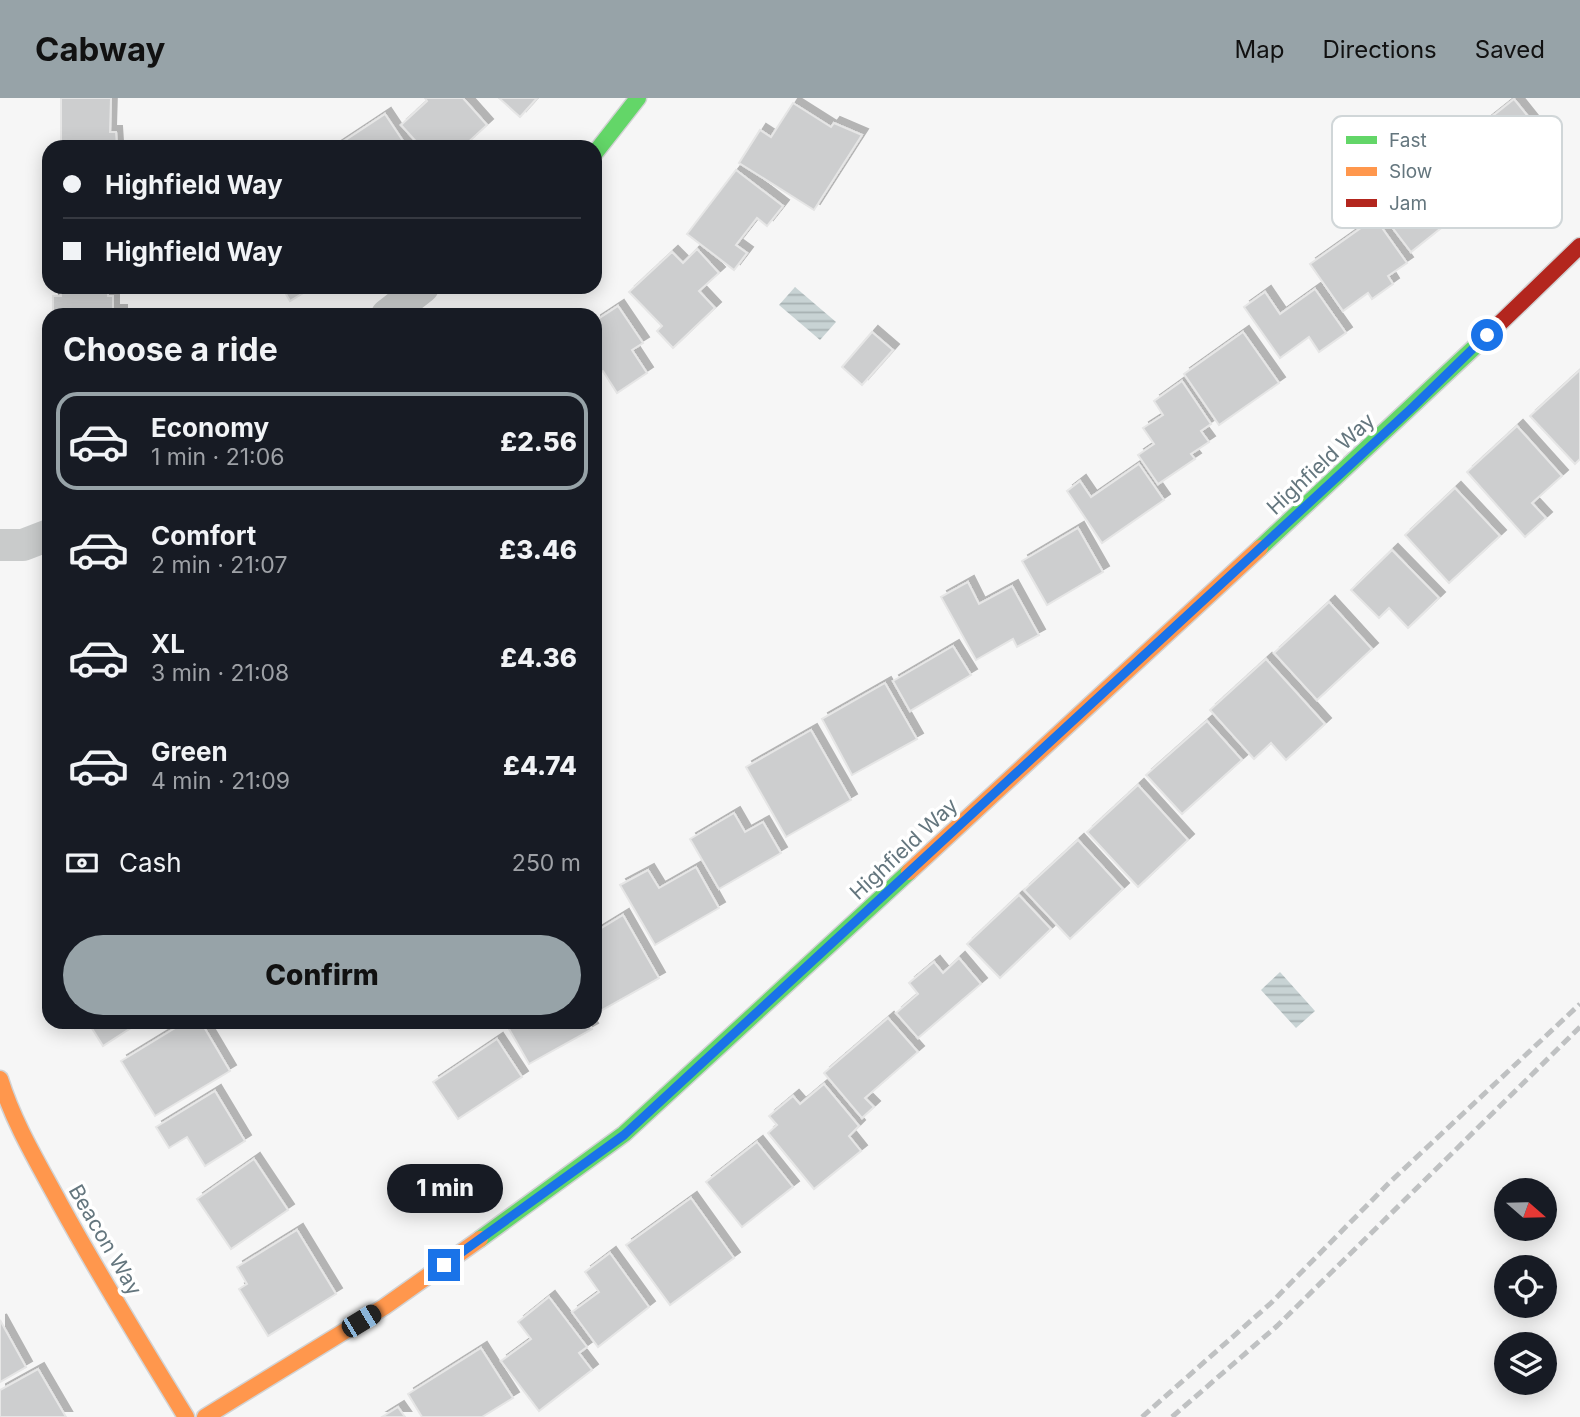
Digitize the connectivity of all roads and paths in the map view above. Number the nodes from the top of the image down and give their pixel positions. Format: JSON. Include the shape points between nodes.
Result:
{"nodes":[{"id":1,"x":638,"y":98,"type":"edge"},
{"id":2,"x":602,"y":144,"type":"edge"},
{"id":3,"x":1580,"y":246,"type":"edge"},
{"id":4,"x":414,"y":294,"type":"edge"},
{"id":5,"x":396,"y":308,"type":"edge"},
{"id":6,"x":42,"y":538,"type":"edge"},
{"id":7,"x":0,"y":545,"type":"edge"},
{"id":8,"x":0,"y":1079,"type":"edge"},
{"id":9,"x":186,"y":1417,"type":"edge"},
{"id":10,"x":205,"y":1417,"type":"edge"}],
"edges":[{"from":1,"to":2,"type":"street"},
{"from":3,"to":10,"type":"street","name":"Highfield Way","via":[[1413,407],[624,1135],[384,1307]]},
{"from":4,"to":5,"type":"street"},
{"from":6,"to":7,"type":"street","via":[[23,545]]},
{"from":8,"to":9,"type":"street","name":"Beacon Way","via":[[58,1201]]}]}
